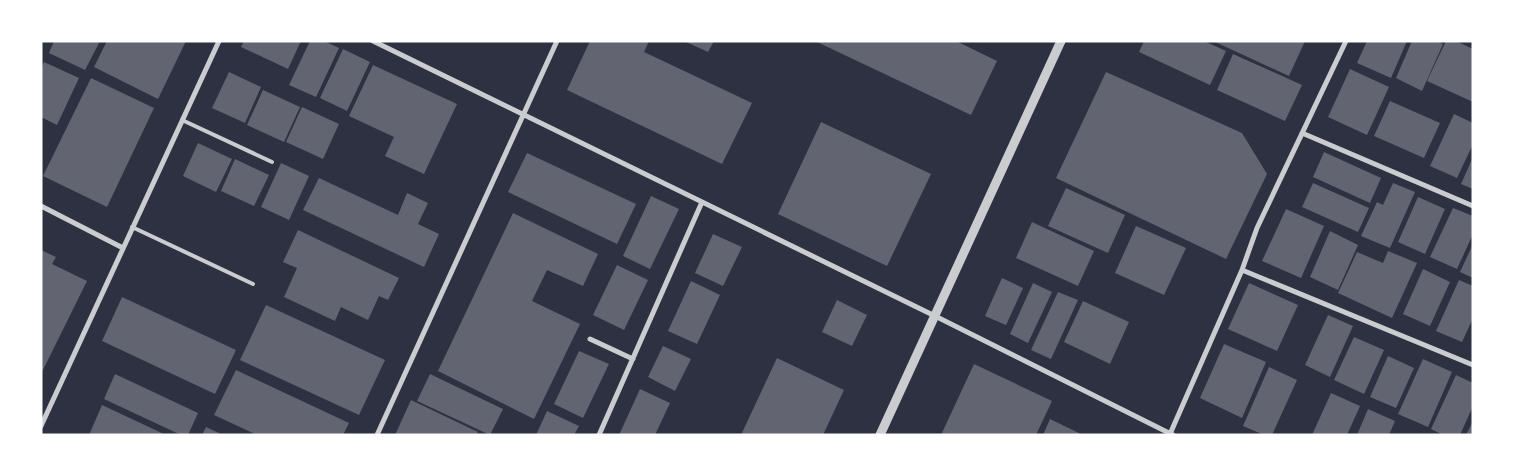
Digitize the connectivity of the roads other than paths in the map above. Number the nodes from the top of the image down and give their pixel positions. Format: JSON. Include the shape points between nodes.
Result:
{"nodes":[{"id":1,"x":219,"y":41,"type":"edge"},
{"id":2,"x":373,"y":41,"type":"edge"},
{"id":3,"x":557,"y":41,"type":"edge"},
{"id":4,"x":1061,"y":41,"type":"edge"},
{"id":5,"x":1346,"y":41,"type":"edge"},
{"id":6,"x":523,"y":115,"type":"junction"},
{"id":7,"x":182,"y":120,"type":"junction"},
{"id":8,"x":1302,"y":133,"type":"junction"},
{"id":9,"x":272,"y":162,"type":"dead end"},
{"id":10,"x":702,"y":202,"type":"junction"},
{"id":11,"x":41,"y":206,"type":"edge"},
{"id":12,"x":1473,"y":206,"type":"edge"},
{"id":13,"x":132,"y":226,"type":"junction"},
{"id":14,"x":123,"y":248,"type":"junction"},
{"id":15,"x":1242,"y":270,"type":"junction"},
{"id":16,"x":253,"y":284,"type":"dead end"},
{"id":17,"x":935,"y":316,"type":"junction"},
{"id":18,"x":590,"y":339,"type":"dead end"},
{"id":19,"x":633,"y":359,"type":"junction"},
{"id":20,"x":1473,"y":365,"type":"edge"},
{"id":21,"x":41,"y":426,"type":"edge"},
{"id":22,"x":1172,"y":434,"type":"edge"},
{"id":23,"x":377,"y":435,"type":"edge"},
{"id":24,"x":599,"y":435,"type":"edge"},
{"id":25,"x":880,"y":435,"type":"edge"}],
"edges":[{"from":1,"to":7,"type":"street"},
{"from":2,"to":6,"type":"street"},
{"from":3,"to":6,"type":"street"},
{"from":4,"to":17,"type":"street"},
{"from":5,"to":8,"type":"street"},
{"from":6,"to":10,"type":"street"},
{"from":6,"to":23,"type":"street"},
{"from":7,"to":9,"type":"lane"},
{"from":7,"to":13,"type":"street"},
{"from":8,"to":12,"type":"street"},
{"from":8,"to":15,"type":"street","via":[[1257,228]]},
{"from":10,"to":17,"type":"street"},
{"from":10,"to":19,"type":"street"},
{"from":11,"to":14,"type":"street"},
{"from":13,"to":14,"type":"street"},
{"from":13,"to":16,"type":"lane"},
{"from":14,"to":21,"type":"street"},
{"from":15,"to":20,"type":"street"},
{"from":15,"to":22,"type":"street"},
{"from":17,"to":22,"type":"street"},
{"from":17,"to":25,"type":"street"},
{"from":18,"to":19,"type":"street"},
{"from":19,"to":24,"type":"street"}]}
